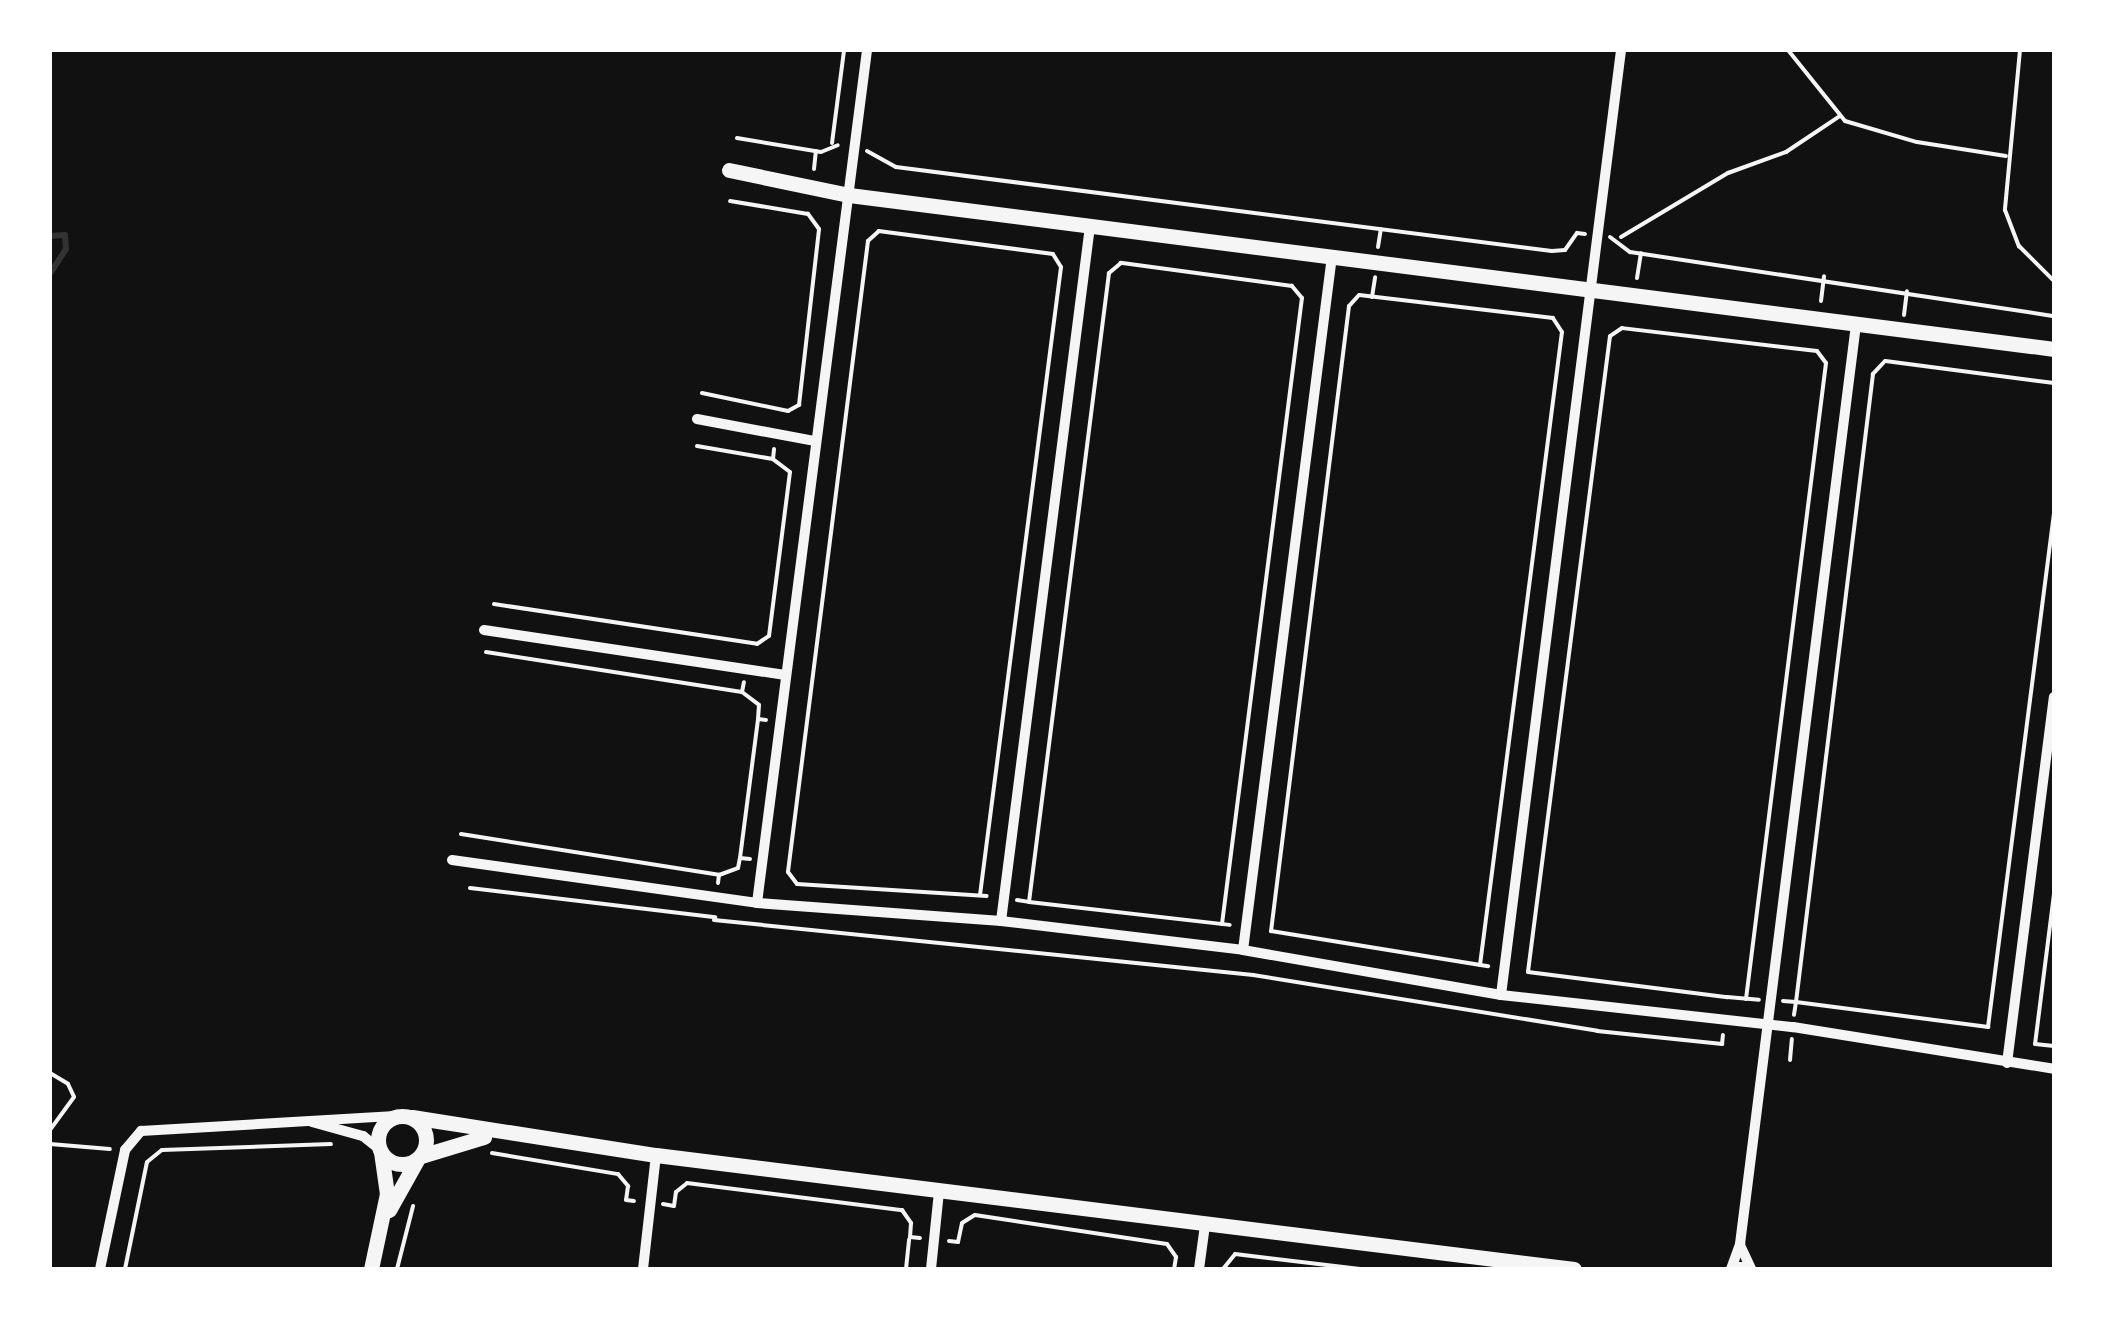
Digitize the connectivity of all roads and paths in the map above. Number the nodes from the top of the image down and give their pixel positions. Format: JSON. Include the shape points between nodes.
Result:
{"nodes":[{"id":1,"x":844,"y":50,"type":"edge"},
{"id":2,"x":867,"y":50,"type":"edge"},
{"id":3,"x":1621,"y":50,"type":"edge"},
{"id":4,"x":1788,"y":50,"type":"edge"},
{"id":5,"x":2020,"y":50,"type":"edge"},
{"id":6,"x":1840,"y":116,"type":"junction"},
{"id":7,"x":737,"y":138,"type":"dead end"},
{"id":8,"x":832,"y":143,"type":"junction"},
{"id":9,"x":855,"y":149,"type":"junction"},
{"id":10,"x":2006,"y":156,"type":"junction"},
{"id":11,"x":729,"y":170,"type":"dead end"},
{"id":12,"x":849,"y":196,"type":"junction"},
{"id":13,"x":730,"y":201,"type":"dead end"},
{"id":14,"x":1090,"y":226,"type":"junction"},
{"id":15,"x":1597,"y":236,"type":"junction"},
{"id":16,"x":1618,"y":237,"type":"junction"},
{"id":17,"x":1641,"y":253,"type":"junction"},
{"id":18,"x":1332,"y":256,"type":"junction"},
{"id":19,"x":1824,"y":276,"type":"junction"},
{"id":20,"x":2054,"y":282,"type":"edge"},
{"id":21,"x":1591,"y":290,"type":"junction"},
{"id":22,"x":1907,"y":290,"type":"junction"},
{"id":23,"x":1635,"y":296,"type":"junction"},
{"id":24,"x":2054,"y":316,"type":"edge"},
{"id":25,"x":1818,"y":319,"type":"junction"},
{"id":26,"x":1856,"y":324,"type":"junction"},
{"id":27,"x":1903,"y":330,"type":"junction"},
{"id":28,"x":2054,"y":349,"type":"edge"},
{"id":29,"x":2054,"y":383,"type":"edge"},
{"id":30,"x":702,"y":393,"type":"dead end"},
{"id":31,"x":696,"y":419,"type":"dead end"},
{"id":32,"x":814,"y":442,"type":"junction"},
{"id":33,"x":773,"y":459,"type":"dead end"},
{"id":34,"x":2054,"y":512,"type":"edge"},
{"id":35,"x":494,"y":604,"type":"dead end"},
{"id":36,"x":484,"y":630,"type":"dead end"},
{"id":37,"x":784,"y":674,"type":"junction"},
{"id":38,"x":2054,"y":697,"type":"edge"},
{"id":39,"x":462,"y":834,"type":"dead end"},
{"id":40,"x":452,"y":860,"type":"dead end"},
{"id":41,"x":719,"y":875,"type":"dead end"},
{"id":42,"x":2054,"y":894,"type":"edge"},
{"id":43,"x":980,"y":895,"type":"joint"},
{"id":44,"x":756,"y":903,"type":"junction"},
{"id":45,"x":714,"y":920,"type":"dead end"},
{"id":46,"x":1000,"y":921,"type":"junction"},
{"id":47,"x":1222,"y":924,"type":"joint"},
{"id":48,"x":1243,"y":950,"type":"junction"},
{"id":49,"x":1480,"y":965,"type":"joint"},
{"id":50,"x":1501,"y":994,"type":"junction"},
{"id":51,"x":1727,"y":997,"type":"junction"},
{"id":52,"x":1725,"y":1021,"type":"junction"},
{"id":53,"x":1767,"y":1024,"type":"junction"},
{"id":54,"x":2054,"y":1046,"type":"edge"},
{"id":55,"x":2007,"y":1063,"type":"junction"},
{"id":56,"x":2054,"y":1069,"type":"edge"},
{"id":57,"x":50,"y":1073,"type":"edge"},
{"id":58,"x":404,"y":1116,"type":"junction"},
{"id":59,"x":306,"y":1120,"type":"junction"},
{"id":60,"x":50,"y":1130,"type":"edge"},
{"id":61,"x":503,"y":1134,"type":"junction"},
{"id":62,"x":50,"y":1144,"type":"edge"},
{"id":63,"x":341,"y":1144,"type":"dead end"},
{"id":64,"x":125,"y":1150,"type":"junction"},
{"id":65,"x":380,"y":1151,"type":"junction"},
{"id":66,"x":489,"y":1153,"type":"dead end"},
{"id":67,"x":656,"y":1154,"type":"junction"},
{"id":68,"x":419,"y":1157,"type":"junction"},
{"id":69,"x":402,"y":1184,"type":"junction"},
{"id":70,"x":939,"y":1192,"type":"junction"},
{"id":71,"x":650,"y":1203,"type":"junction"},
{"id":72,"x":385,"y":1218,"type":"junction"},
{"id":73,"x":1205,"y":1225,"type":"junction"},
{"id":74,"x":910,"y":1237,"type":"junction"},
{"id":75,"x":934,"y":1240,"type":"junction"},
{"id":76,"x":1740,"y":1244,"type":"junction"},
{"id":77,"x":1474,"y":1264,"type":"edge"},
{"id":78,"x":100,"y":1269,"type":"edge"},
{"id":79,"x":125,"y":1269,"type":"edge"},
{"id":80,"x":371,"y":1269,"type":"edge"},
{"id":81,"x":396,"y":1269,"type":"edge"},
{"id":82,"x":642,"y":1269,"type":"edge"},
{"id":83,"x":906,"y":1269,"type":"edge"},
{"id":84,"x":931,"y":1269,"type":"edge"},
{"id":85,"x":1174,"y":1269,"type":"edge"},
{"id":86,"x":1199,"y":1269,"type":"edge"},
{"id":87,"x":1224,"y":1269,"type":"edge"},
{"id":88,"x":1360,"y":1269,"type":"edge"},
{"id":89,"x":1574,"y":1269,"type":"edge"},
{"id":90,"x":1737,"y":1269,"type":"edge"},
{"id":91,"x":1751,"y":1269,"type":"edge"}],
"edges":[{"from":1,"to":8,"type":"path"},
{"from":2,"to":9,"type":"street"},
{"from":3,"to":15,"type":"street"},
{"from":4,"to":6,"type":"path"},
{"from":5,"to":10,"type":"path"},
{"from":6,"to":10,"type":"path","via":[[1917,142]]},
{"from":6,"to":16,"type":"path","via":[[1795,147],[1738,168],[1681,207],[1647,217]]},
{"from":7,"to":8,"type":"path","via":[[822,152]]},
{"from":8,"to":9,"type":"path"},
{"from":9,"to":12,"type":"street"},
{"from":9,"to":15,"type":"path","via":[[896,166],[1552,251],[1564,250],[1576,234]]},
{"from":10,"to":20,"type":"path","via":[[2004,202],[2013,235]]},
{"from":11,"to":12,"type":"street"},
{"from":12,"to":14,"type":"street"},
{"from":12,"to":32,"type":"street"},
{"from":13,"to":30,"type":"path","via":[[808,214],[819,228],[798,405],[788,411]]},
{"from":14,"to":18,"type":"street"},
{"from":14,"to":46,"type":"street"},
{"from":15,"to":16,"type":"path"},
{"from":15,"to":21,"type":"street"},
{"from":16,"to":17,"type":"path","via":[[1630,252]]},
{"from":17,"to":19,"type":"path"},
{"from":17,"to":23,"type":"path"},
{"from":18,"to":21,"type":"street"},
{"from":18,"to":48,"type":"street"},
{"from":19,"to":22,"type":"path"},
{"from":19,"to":25,"type":"path"},
{"from":21,"to":23,"type":"street"},
{"from":21,"to":50,"type":"street"},
{"from":22,"to":24,"type":"path"},
{"from":22,"to":27,"type":"path"},
{"from":23,"to":25,"type":"street"},
{"from":25,"to":26,"type":"street"},
{"from":26,"to":27,"type":"street"},
{"from":26,"to":53,"type":"street"},
{"from":27,"to":28,"type":"street"},
{"from":29,"to":34,"type":"path","via":[[1885,361],[1873,374],[1796,1002],[1988,1027]]},
{"from":31,"to":32,"type":"street"},
{"from":32,"to":37,"type":"street"},
{"from":33,"to":35,"type":"path","via":[[790,472],[769,636],[757,644]]},
{"from":36,"to":37,"type":"street"},
{"from":37,"to":44,"type":"street"},
{"from":38,"to":55,"type":"street"},
{"from":39,"to":41,"type":"path"},
{"from":40,"to":44,"type":"street"},
{"from":42,"to":54,"type":"path","via":[[2035,1044]]},
{"from":43,"to":43,"type":"path","via":[[797,884],[788,872],[868,241],[880,232],[1053,254],[1061,268]]},
{"from":44,"to":46,"type":"street"},
{"from":45,"to":52,"type":"path","via":[[1234,973],[1502,1019],[1680,1041],[1722,1044]]},
{"from":46,"to":48,"type":"street"},
{"from":47,"to":47,"type":"path","via":[[1029,902],[1110,273],[1121,264],[1292,286],[1302,298]]},
{"from":48,"to":50,"type":"street"},
{"from":49,"to":49,"type":"path","via":[[1271,931],[1350,306],[1359,295],[1553,318],[1562,332]]},
{"from":50,"to":52,"type":"street"},
{"from":51,"to":51,"type":"path","via":[[1528,972],[1609,344],[1622,328],[1816,351],[1826,363],[1746,998]]},
{"from":51,"to":52,"type":"path"},
{"from":52,"to":53,"type":"street"},
{"from":53,"to":55,"type":"street"},
{"from":53,"to":76,"type":"street"},
{"from":55,"to":56,"type":"street"},
{"from":57,"to":60,"type":"path","via":[[74,1097]]},
{"from":58,"to":59,"type":"street"},
{"from":58,"to":61,"type":"street"},
{"from":58,"to":65,"type":"street","via":[[381,1127]]},
{"from":58,"to":68,"type":"street","via":[[426,1134]]},
{"from":59,"to":64,"type":"street","via":[[153,1128],[137,1134]]},
{"from":59,"to":65,"type":"street","via":[[357,1134]]},
{"from":61,"to":67,"type":"street"},
{"from":61,"to":68,"type":"street"},
{"from":62,"to":64,"type":"path"},
{"from":63,"to":79,"type":"path","via":[[162,1150],[148,1162]]},
{"from":64,"to":78,"type":"street"},
{"from":65,"to":68,"type":"street","via":[[396,1164]]},
{"from":65,"to":72,"type":"street"},
{"from":66,"to":71,"type":"path","via":[[618,1174],[628,1186],[626,1200]]},
{"from":67,"to":70,"type":"street"},
{"from":67,"to":71,"type":"street"},
{"from":68,"to":69,"type":"street"},
{"from":69,"to":72,"type":"street"},
{"from":69,"to":81,"type":"path","via":[[419,1186]]},
{"from":70,"to":73,"type":"street"},
{"from":70,"to":75,"type":"street"},
{"from":71,"to":74,"type":"path","via":[[674,1206],[676,1192],[687,1183],[902,1210],[912,1223]]},
{"from":71,"to":82,"type":"street"},
{"from":72,"to":80,"type":"street"},
{"from":73,"to":77,"type":"street"},
{"from":73,"to":86,"type":"street"},
{"from":74,"to":75,"type":"path"},
{"from":74,"to":83,"type":"path"},
{"from":75,"to":84,"type":"street"},
{"from":75,"to":85,"type":"path","via":[[958,1242],[962,1223],[975,1214],[1167,1244],[1176,1256]]},
{"from":76,"to":90,"type":"street"},
{"from":76,"to":91,"type":"street"},
{"from":77,"to":89,"type":"street"},
{"from":87,"to":88,"type":"path","via":[[1235,1254]]}]}
